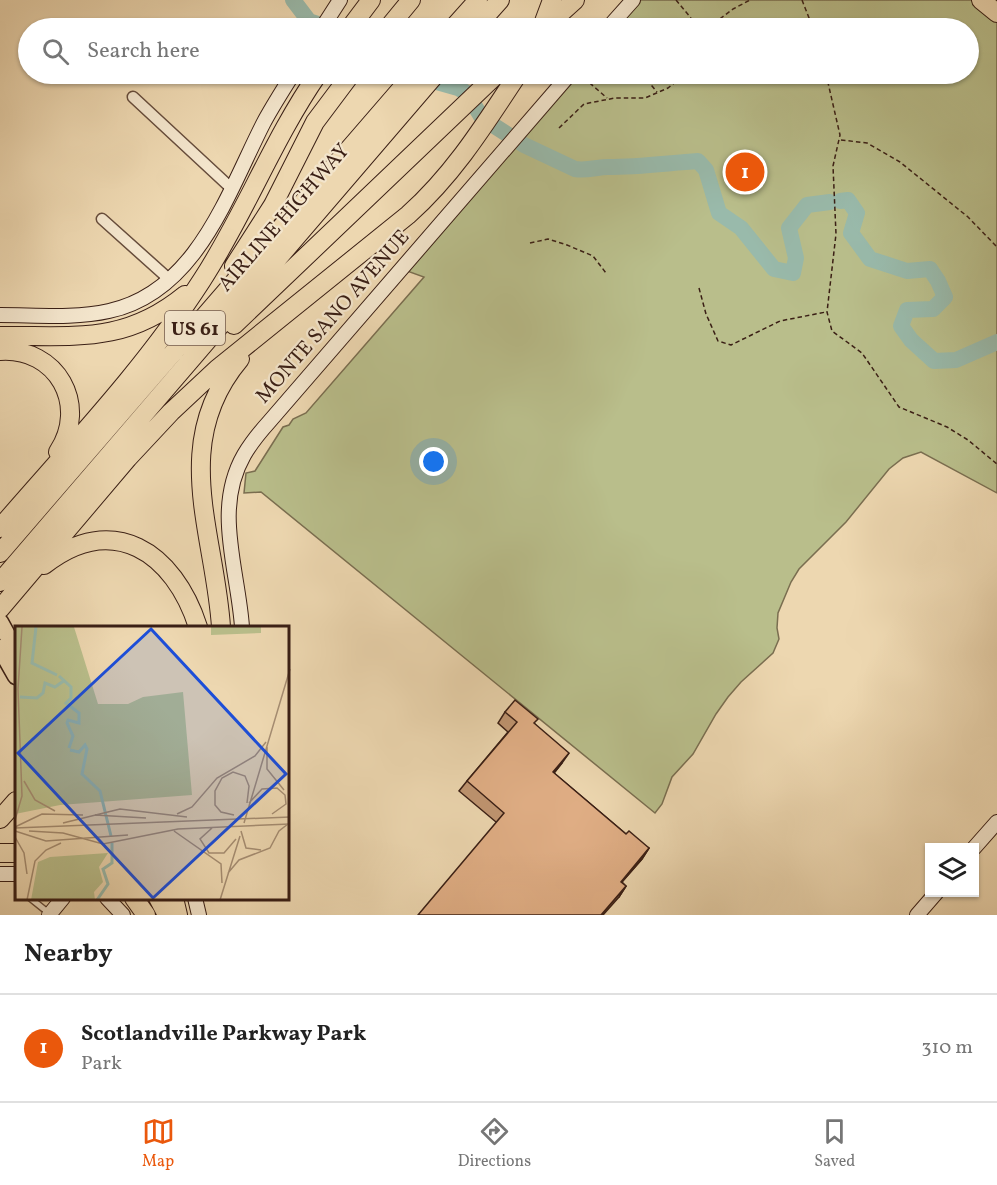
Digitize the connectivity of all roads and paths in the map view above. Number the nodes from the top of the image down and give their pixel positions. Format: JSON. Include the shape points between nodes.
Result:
{"nodes":[{"id":1,"x":411,"y":0,"type":"edge"},
{"id":2,"x":478,"y":0,"type":"edge"},
{"id":3,"x":500,"y":0,"type":"edge"},
{"id":4,"x":552,"y":0,"type":"edge"},
{"id":5,"x":575,"y":0,"type":"edge"},
{"id":6,"x":633,"y":0,"type":"edge"},
{"id":7,"x":676,"y":0,"type":"edge"},
{"id":8,"x":739,"y":0,"type":"edge"},
{"id":9,"x":750,"y":0,"type":"edge"},
{"id":10,"x":802,"y":0,"type":"edge"},
{"id":11,"x":981,"y":0,"type":"edge"},
{"id":12,"x":340,"y":1,"type":"edge"},
{"id":13,"x":741,"y":4,"type":"junction"},
{"id":14,"x":997,"y":14,"type":"edge"},
{"id":15,"x":329,"y":18,"type":"edge"},
{"id":16,"x":396,"y":18,"type":"edge"},
{"id":17,"x":462,"y":18,"type":"edge"},
{"id":18,"x":484,"y":18,"type":"edge"},
{"id":19,"x":546,"y":18,"type":"edge"},
{"id":20,"x":554,"y":18,"type":"edge"},
{"id":21,"x":617,"y":18,"type":"edge"},
{"id":22,"x":691,"y":18,"type":"edge"},
{"id":23,"x":722,"y":18,"type":"edge"},
{"id":24,"x":809,"y":18,"type":"edge"},
{"id":25,"x":287,"y":84,"type":"edge"},
{"id":26,"x":312,"y":84,"type":"edge"},
{"id":27,"x":343,"y":84,"type":"edge"},
{"id":28,"x":405,"y":84,"type":"edge"},
{"id":29,"x":428,"y":84,"type":"edge"},
{"id":30,"x":486,"y":84,"type":"edge"},
{"id":31,"x":512,"y":84,"type":"edge"},
{"id":32,"x":561,"y":84,"type":"edge"},
{"id":33,"x":591,"y":84,"type":"edge"},
{"id":34,"x":650,"y":84,"type":"edge"},
{"id":35,"x":674,"y":84,"type":"edge"},
{"id":36,"x":829,"y":84,"type":"edge"},
{"id":37,"x":658,"y":93,"type":"junction"},
{"id":38,"x":133,"y":97,"type":"dead end"},
{"id":39,"x":608,"y":98,"type":"junction"},
{"id":40,"x":559,"y":128,"type":"dead end"},
{"id":41,"x":840,"y":140,"type":"junction"},
{"id":42,"x":231,"y":188,"type":"junction"},
{"id":43,"x":102,"y":219,"type":"dead end"},
{"id":44,"x":530,"y":243,"type":"dead end"},
{"id":45,"x":997,"y":247,"type":"edge"},
{"id":46,"x":606,"y":273,"type":"dead end"},
{"id":47,"x":170,"y":280,"type":"junction"},
{"id":48,"x":202,"y":280,"type":"junction"},
{"id":49,"x":699,"y":288,"type":"dead end"},
{"id":50,"x":827,"y":312,"type":"junction"},
{"id":51,"x":0,"y":315,"type":"edge"},
{"id":52,"x":0,"y":336,"type":"edge"},
{"id":53,"x":209,"y":337,"type":"junction"},
{"id":54,"x":251,"y":343,"type":"junction"},
{"id":55,"x":0,"y":351,"type":"edge"},
{"id":56,"x":170,"y":357,"type":"junction"},
{"id":57,"x":57,"y":462,"type":"junction"},
{"id":58,"x":997,"y":464,"type":"edge"},
{"id":59,"x":0,"y":528,"type":"edge"},
{"id":60,"x":0,"y":554,"type":"edge"},
{"id":61,"x":26,"y":579,"type":"junction"},
{"id":62,"x":0,"y":582,"type":"edge"},
{"id":63,"x":0,"y":609,"type":"edge"},
{"id":64,"x":0,"y":622,"type":"edge"},
{"id":65,"x":198,"y":626,"type":"edge"},
{"id":66,"x":221,"y":626,"type":"edge"},
{"id":67,"x":242,"y":626,"type":"edge"},
{"id":68,"x":9,"y":646,"type":"edge"},
{"id":69,"x":15,"y":672,"type":"edge"},
{"id":70,"x":15,"y":802,"type":"edge"},
{"id":71,"x":0,"y":819,"type":"edge"},
{"id":72,"x":997,"y":822,"type":"edge"},
{"id":73,"x":979,"y":843,"type":"edge"},
{"id":74,"x":933,"y":897,"type":"edge"},
{"id":75,"x":32,"y":900,"type":"edge"},
{"id":76,"x":61,"y":900,"type":"edge"},
{"id":77,"x":109,"y":900,"type":"edge"},
{"id":78,"x":135,"y":900,"type":"edge"},
{"id":79,"x":146,"y":900,"type":"edge"},
{"id":80,"x":158,"y":900,"type":"edge"},
{"id":81,"x":174,"y":900,"type":"edge"},
{"id":82,"x":195,"y":900,"type":"edge"},
{"id":83,"x":49,"y":915,"type":"edge"},
{"id":84,"x":123,"y":915,"type":"edge"},
{"id":85,"x":146,"y":915,"type":"edge"},
{"id":86,"x":154,"y":915,"type":"edge"},
{"id":87,"x":166,"y":915,"type":"edge"},
{"id":88,"x":178,"y":915,"type":"edge"},
{"id":89,"x":199,"y":915,"type":"edge"},
{"id":90,"x":917,"y":915,"type":"edge"}],
"edges":[{"from":1,"to":16,"type":"highway"},
{"from":2,"to":17,"type":"highway"},
{"from":3,"to":18,"type":"highway"},
{"from":4,"to":19,"type":"highway"},
{"from":5,"to":20,"type":"highway"},
{"from":6,"to":21,"type":"street"},
{"from":7,"to":22,"type":"path"},
{"from":8,"to":13,"type":"path"},
{"from":9,"to":13,"type":"path"},
{"from":10,"to":24,"type":"path"},
{"from":11,"to":14,"type":"highway"},
{"from":12,"to":15,"type":"street"},
{"from":13,"to":23,"type":"path"},
{"from":25,"to":42,"type":"street"},
{"from":26,"to":48,"type":"highway"},
{"from":27,"to":56,"type":"highway","via":[[306,138],[261,226]]},
{"from":28,"to":56,"type":"highway","name":"AIRLINE HIGHWAY","number":"US 61"},
{"from":29,"to":53,"type":"highway","name":"AIRLINE HIGHWAY","number":"US 61"},
{"from":30,"to":53,"type":"highway","via":[[223,335]]},
{"from":31,"to":54,"type":"highway","via":[[443,182]]},
{"from":32,"to":67,"type":"street","name":"MONTE SANO AVENUE","via":[[244,454],[231,487],[228,517]]},
{"from":33,"to":39,"type":"path"},
{"from":34,"to":37,"type":"path"},
{"from":35,"to":37,"type":"path"},
{"from":36,"to":41,"type":"path"},
{"from":37,"to":39,"type":"path","via":[[645,98]]},
{"from":38,"to":42,"type":"street"},
{"from":39,"to":40,"type":"path","via":[[584,104]]},
{"from":41,"to":45,"type":"path","via":[[867,143],[900,162],[968,217]]},
{"from":41,"to":50,"type":"path","via":[[833,166],[836,243]]},
{"from":42,"to":47,"type":"street","via":[[198,246]]},
{"from":43,"to":47,"type":"street"},
{"from":44,"to":46,"type":"path","via":[[548,239],[567,244],[594,256]]},
{"from":47,"to":51,"type":"street","via":[[138,302],[107,312]]},
{"from":48,"to":52,"type":"highway","via":[[162,312],[123,330],[90,335]]},
{"from":48,"to":57,"type":"highway","via":[[146,358]]},
{"from":49,"to":50,"type":"path","via":[[718,341],[731,345],[780,321]]},
{"from":50,"to":58,"type":"path","via":[[832,331],[862,353],[899,407],[947,427]]},
{"from":53,"to":62,"type":"highway","name":"AIRLINE HIGHWAY","number":"US 61"},
{"from":54,"to":61,"type":"highway","via":[[194,389],[145,438]]},
{"from":54,"to":66,"type":"highway","via":[[216,396],[201,453],[201,493]]},
{"from":55,"to":57,"type":"highway","via":[[36,358],[64,386],[71,417]]},
{"from":56,"to":60,"type":"highway","name":"AIRLINE HIGHWAY","number":"US 61"},
{"from":57,"to":59,"type":"highway"},
{"from":61,"to":63,"type":"highway"},
{"from":61,"to":65,"type":"highway","via":[[80,543],[105,539],[125,542],[150,556],[171,577]]},
{"from":64,"to":68,"type":"main road"},
{"from":68,"to":69,"type":"main road"},
{"from":70,"to":71,"type":"highway"},
{"from":72,"to":73,"type":"street"},
{"from":74,"to":90,"type":"street"},
{"from":75,"to":83,"type":"lane"},
{"from":76,"to":83,"type":"street"},
{"from":77,"to":84,"type":"street"},
{"from":78,"to":85,"type":"highway"},
{"from":79,"to":86,"type":"main road"},
{"from":80,"to":87,"type":"main road"},
{"from":81,"to":88,"type":"highway"},
{"from":82,"to":89,"type":"street"}]}
